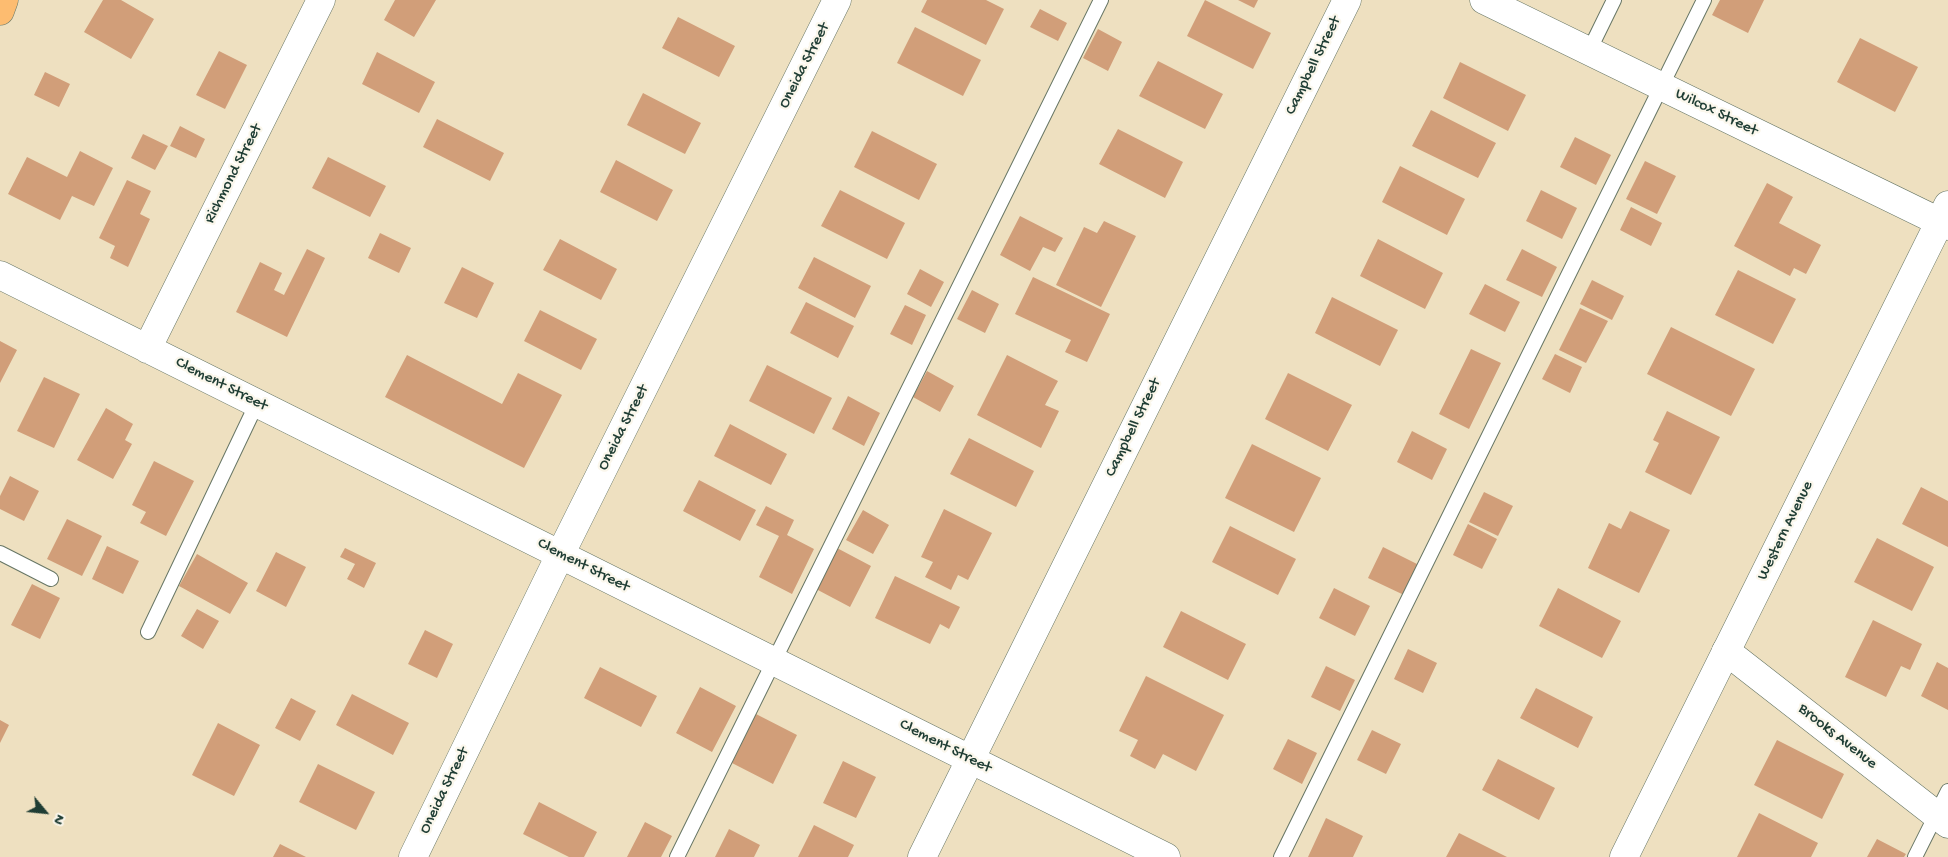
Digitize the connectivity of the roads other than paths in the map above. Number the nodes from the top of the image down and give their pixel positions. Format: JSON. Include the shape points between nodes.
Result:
{"nodes":[{"id":1,"x":4,"y":0,"type":"edge"},
{"id":2,"x":321,"y":0,"type":"edge"},
{"id":3,"x":838,"y":0,"type":"edge"},
{"id":4,"x":1101,"y":0,"type":"edge"},
{"id":5,"x":1347,"y":0,"type":"edge"},
{"id":6,"x":1484,"y":0,"type":"edge"},
{"id":7,"x":1614,"y":0,"type":"edge"},
{"id":8,"x":1704,"y":0,"type":"edge"},
{"id":9,"x":0,"y":11,"type":"edge"},
{"id":10,"x":1589,"y":51,"type":"junction"},
{"id":11,"x":1661,"y":86,"type":"junction"},
{"id":12,"x":1945,"y":218,"type":"edge"},
{"id":13,"x":0,"y":275,"type":"edge"},
{"id":14,"x":147,"y":349,"type":"junction"},
{"id":15,"x":257,"y":403,"type":"junction"},
{"id":16,"x":0,"y":553,"type":"edge"},
{"id":17,"x":560,"y":554,"type":"junction"},
{"id":18,"x":51,"y":579,"type":"dead end"},
{"id":19,"x":148,"y":632,"type":"dead end"},
{"id":20,"x":1726,"y":651,"type":"junction"},
{"id":21,"x":775,"y":662,"type":"junction"},
{"id":22,"x":970,"y":759,"type":"junction"},
{"id":23,"x":1944,"y":810,"type":"edge"},
{"id":24,"x":412,"y":857,"type":"edge"},
{"id":25,"x":677,"y":857,"type":"edge"},
{"id":26,"x":922,"y":857,"type":"edge"},
{"id":27,"x":1166,"y":857,"type":"edge"},
{"id":28,"x":1281,"y":857,"type":"edge"},
{"id":29,"x":1624,"y":857,"type":"edge"},
{"id":30,"x":1915,"y":857,"type":"edge"}],
"edges":[{"from":1,"to":9,"type":"main road"},
{"from":2,"to":14,"type":"street","name":"Richmond Street"},
{"from":3,"to":17,"type":"street","name":"Oneida Street"},
{"from":4,"to":21,"type":"lane"},
{"from":5,"to":22,"type":"street","name":"Campbell Street"},
{"from":6,"to":10,"type":"street","name":"Wilcox Street"},
{"from":7,"to":10,"type":"lane"},
{"from":8,"to":11,"type":"lane"},
{"from":10,"to":11,"type":"street","name":"Wilcox Street"},
{"from":11,"to":12,"type":"street","name":"Wilcox Street"},
{"from":11,"to":28,"type":"lane"},
{"from":12,"to":20,"type":"street","name":"Western Avenue"},
{"from":13,"to":14,"type":"street","name":"Clement Street"},
{"from":14,"to":15,"type":"street","name":"Clement Street"},
{"from":15,"to":17,"type":"street","name":"Clement Street"},
{"from":15,"to":19,"type":"lane"},
{"from":16,"to":18,"type":"lane"},
{"from":17,"to":21,"type":"street","name":"Clement Street"},
{"from":17,"to":24,"type":"street","name":"Oneida Street"},
{"from":20,"to":23,"type":"street","name":"Brooks Avenue"},
{"from":20,"to":29,"type":"street","name":"Western Avenue"},
{"from":21,"to":22,"type":"street","name":"Clement Street"},
{"from":21,"to":25,"type":"lane"},
{"from":22,"to":26,"type":"street","name":"Campbell Street"},
{"from":22,"to":27,"type":"street","name":"Clement Street"},
{"from":23,"to":30,"type":"lane"}]}
